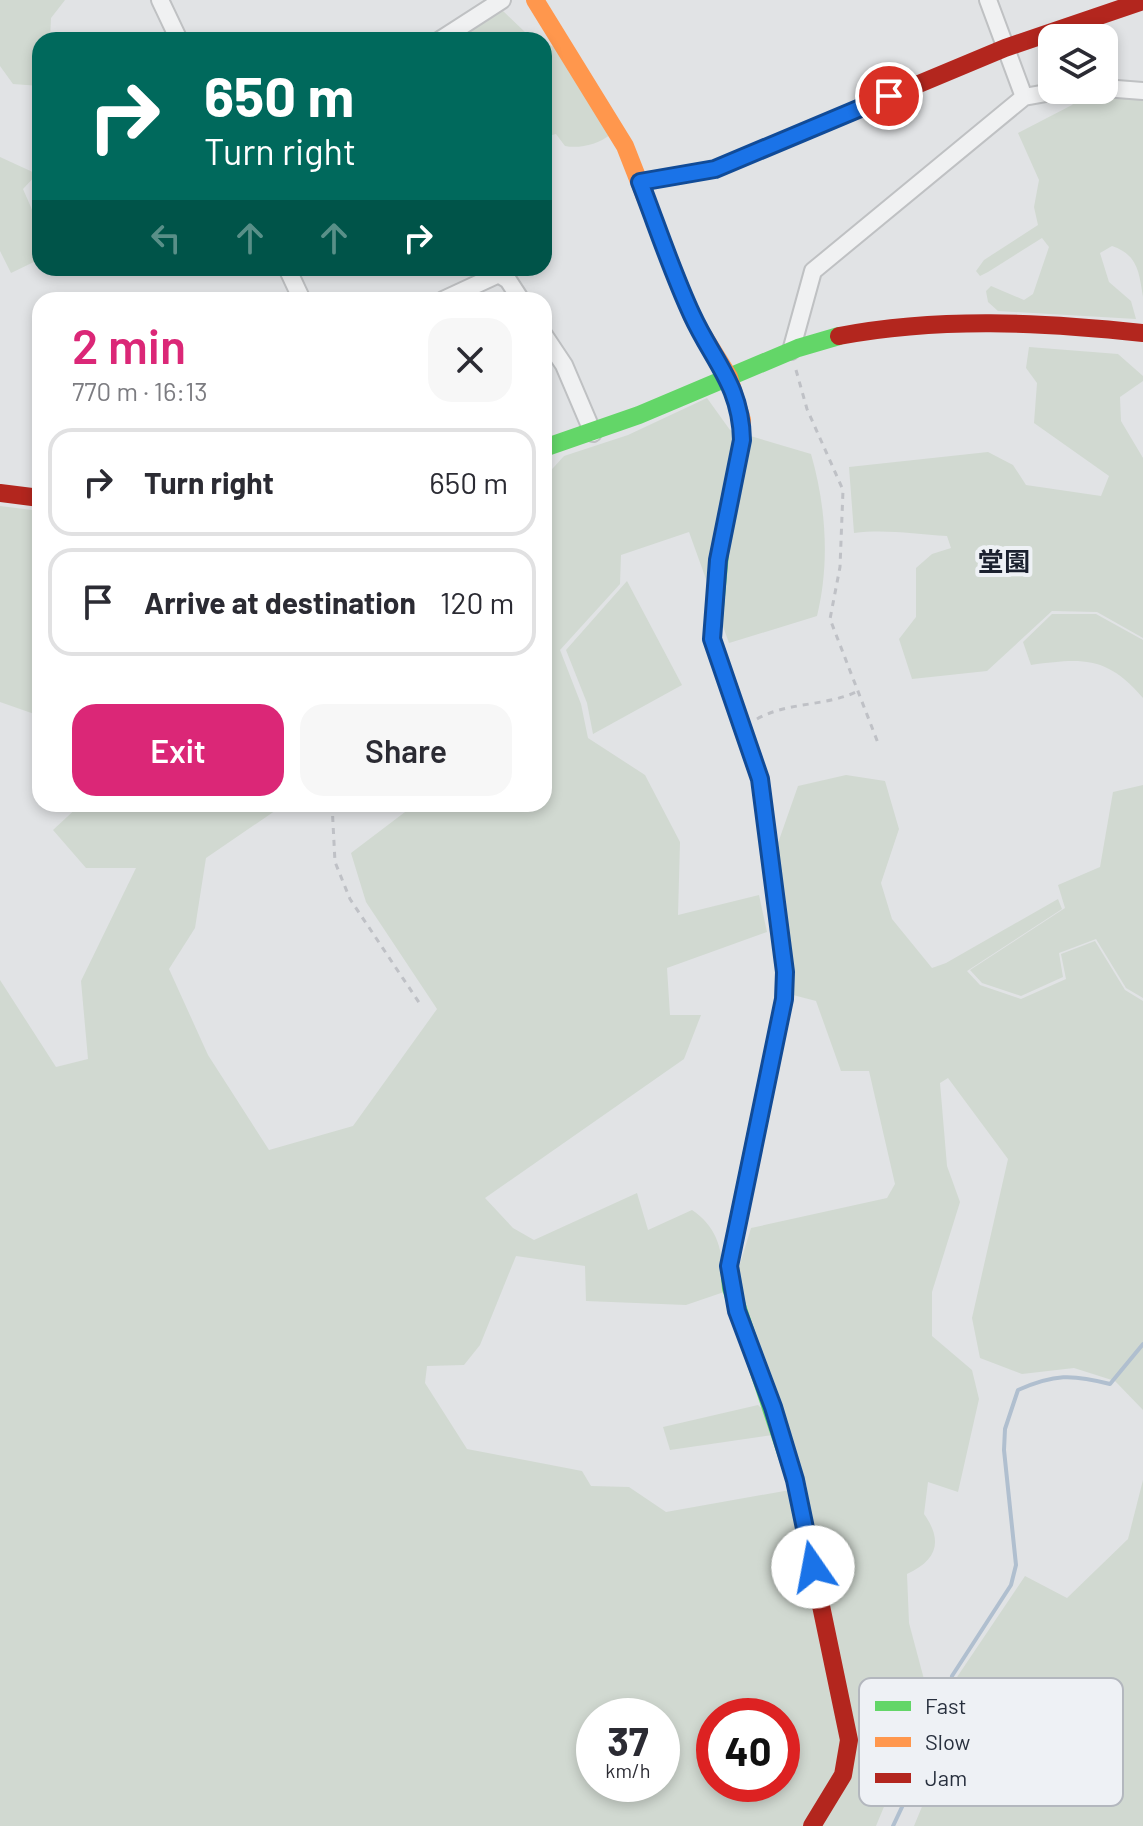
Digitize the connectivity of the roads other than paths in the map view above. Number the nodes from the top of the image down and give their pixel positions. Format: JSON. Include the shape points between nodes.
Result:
{"nodes":[{"id":1,"x":160,"y":0,"type":"edge"},
{"id":2,"x":502,"y":0,"type":"edge"},
{"id":3,"x":535,"y":0,"type":"edge"},
{"id":4,"x":988,"y":0,"type":"edge"},
{"id":5,"x":1143,"y":1,"type":"edge"},
{"id":6,"x":175,"y":32,"type":"edge"},
{"id":7,"x":452,"y":32,"type":"edge"},
{"id":8,"x":1005,"y":48,"type":"junction"},
{"id":9,"x":1118,"y":89,"type":"edge"},
{"id":10,"x":1143,"y":91,"type":"edge"},
{"id":11,"x":1038,"y":94,"type":"edge"},
{"id":12,"x":1024,"y":97,"type":"junction"},
{"id":13,"x":640,"y":182,"type":"junction"},
{"id":14,"x":485,"y":276,"type":"edge"},
{"id":15,"x":499,"y":276,"type":"edge"},
{"id":16,"x":457,"y":292,"type":"edge"},
{"id":17,"x":514,"y":292,"type":"edge"},
{"id":18,"x":1143,"y":333,"type":"edge"},
{"id":19,"x":552,"y":347,"type":"edge"},
{"id":20,"x":791,"y":351,"type":"junction"},
{"id":21,"x":729,"y":377,"type":"junction"},
{"id":22,"x":593,"y":433,"type":"junction"},
{"id":23,"x":552,"y":446,"type":"edge"},
{"id":24,"x":0,"y":493,"type":"edge"},
{"id":25,"x":32,"y":497,"type":"edge"},
{"id":26,"x":812,"y":1826,"type":"edge"}],
"edges":[{"from":1,"to":6,"type":"street"},
{"from":2,"to":7,"type":"street"},
{"from":3,"to":13,"type":"street","via":[[625,146]]},
{"from":4,"to":8,"type":"street"},
{"from":5,"to":8,"type":"street"},
{"from":8,"to":12,"type":"street"},
{"from":8,"to":13,"type":"street","via":[[715,169]]},
{"from":9,"to":10,"type":"street"},
{"from":11,"to":12,"type":"street"},
{"from":12,"to":20,"type":"street","via":[[813,271]]},
{"from":13,"to":21,"type":"street","via":[[692,317]]},
{"from":14,"to":16,"type":"street"},
{"from":15,"to":17,"type":"street"},
{"from":18,"to":20,"type":"street","via":[[1085,327],[915,327],[838,336]]},
{"from":19,"to":22,"type":"street"},
{"from":20,"to":21,"type":"street"},
{"from":21,"to":22,"type":"street"},
{"from":21,"to":26,"type":"street","via":[[742,420],[742,440],[718,560],[711,628],[760,779],[785,972],[729,1266],[737,1311],[795,1480],[849,1740],[844,1774]]},
{"from":22,"to":23,"type":"street"},
{"from":24,"to":25,"type":"street"}]}
